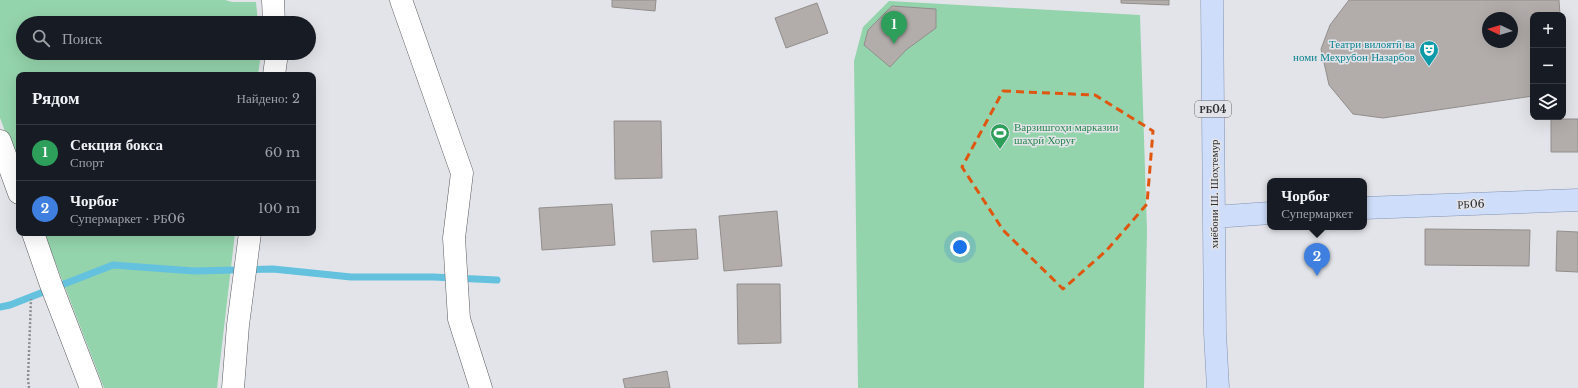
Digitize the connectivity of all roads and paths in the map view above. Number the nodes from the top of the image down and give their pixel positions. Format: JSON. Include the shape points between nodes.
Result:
{"nodes":[{"id":1,"x":273,"y":0,"type":"edge"},
{"id":2,"x":401,"y":0,"type":"edge"},
{"id":3,"x":1212,"y":0,"type":"edge"},
{"id":4,"x":274,"y":16,"type":"edge"},
{"id":5,"x":276,"y":60,"type":"edge"},
{"id":6,"x":274,"y":72,"type":"edge"},
{"id":7,"x":0,"y":141,"type":"edge"},
{"id":8,"x":16,"y":185,"type":"edge"},
{"id":9,"x":1578,"y":200,"type":"edge"},
{"id":10,"x":1367,"y":208,"type":"edge"},
{"id":11,"x":1267,"y":213,"type":"edge"},
{"id":12,"x":1214,"y":217,"type":"junction"},
{"id":13,"x":34,"y":236,"type":"edge"},
{"id":14,"x":250,"y":236,"type":"edge"},
{"id":15,"x":31,"y":294,"type":"dead end"},
{"id":16,"x":29,"y":388,"type":"edge"},
{"id":17,"x":91,"y":388,"type":"edge"},
{"id":18,"x":233,"y":388,"type":"edge"},
{"id":19,"x":481,"y":388,"type":"edge"},
{"id":20,"x":1218,"y":388,"type":"edge"}],
"edges":[{"from":1,"to":4,"type":"street"},
{"from":2,"to":19,"type":"street","via":[[462,173],[454,238],[459,319]]},
{"from":3,"to":12,"type":"main road","name":"хиёбони Ш. Шоҳтемур","number":"РБ04"},
{"from":5,"to":6,"type":"street"},
{"from":7,"to":8,"type":"street"},
{"from":9,"to":10,"type":"main road","name":"РБ06","number":"РБ06"},
{"from":11,"to":12,"type":"main road"},
{"from":12,"to":20,"type":"main road","name":"хиёбони Ш. Шоҳтемур","number":"РБ04"},
{"from":13,"to":17,"type":"street"},
{"from":14,"to":18,"type":"street"},
{"from":15,"to":16,"type":"path"}]}
